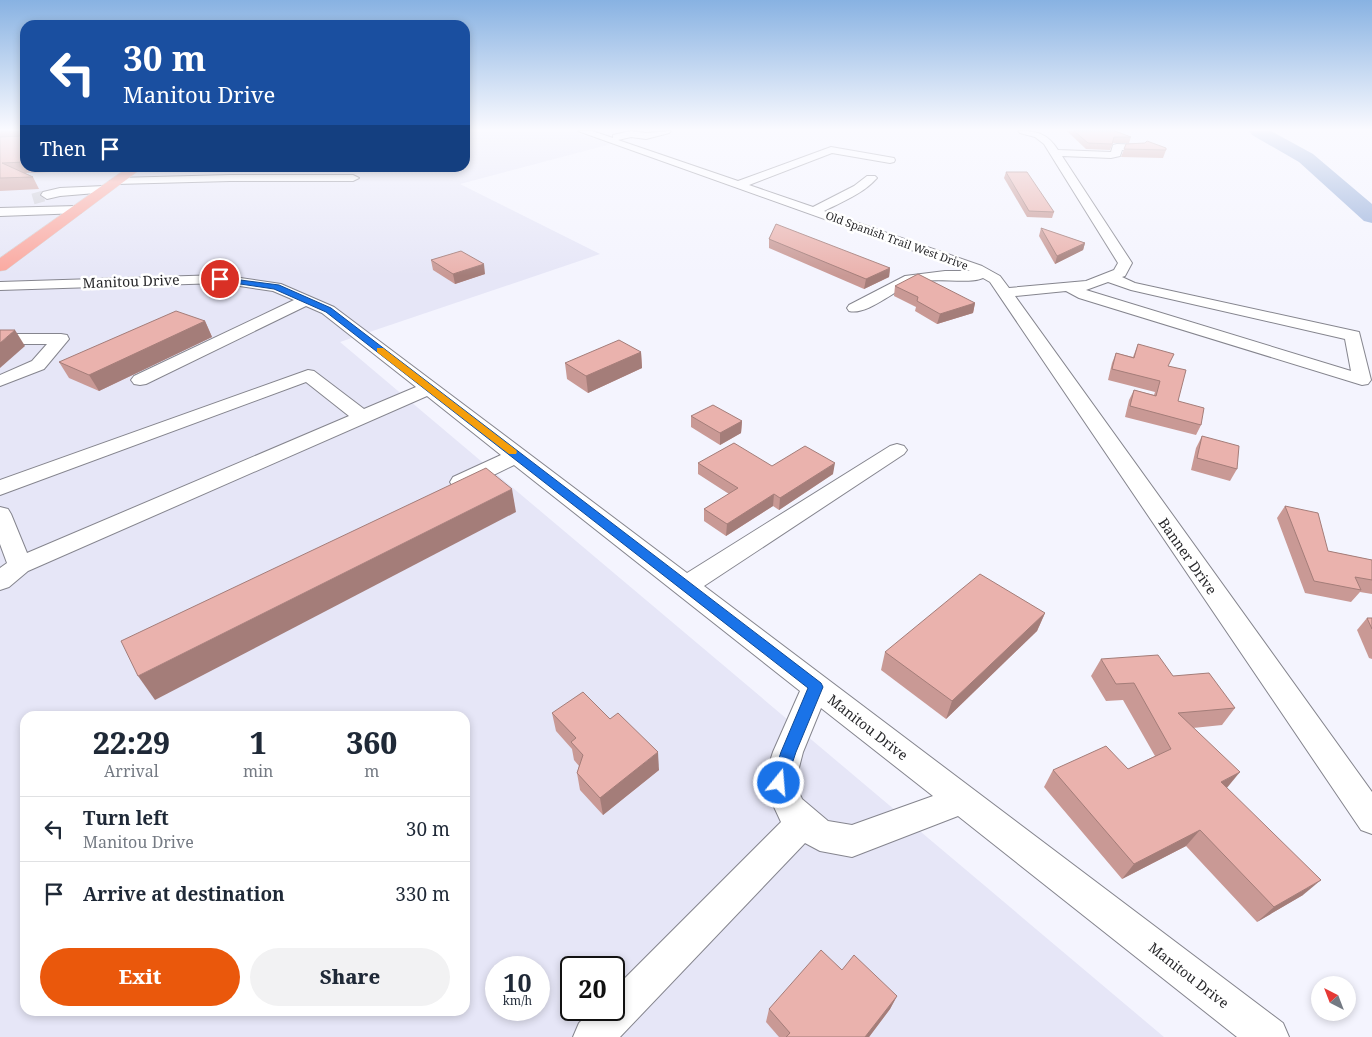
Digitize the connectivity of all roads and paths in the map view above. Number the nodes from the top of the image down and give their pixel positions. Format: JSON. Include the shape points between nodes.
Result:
{"nodes":[{"id":1,"x":118,"y":179,"type":"edge"},
{"id":2,"x":206,"y":179,"type":"edge"},
{"id":3,"x":723,"y":179,"type":"edge"},
{"id":4,"x":754,"y":179,"type":"edge"},
{"id":5,"x":869,"y":179,"type":"edge"},
{"id":6,"x":1073,"y":179,"type":"edge"},
{"id":7,"x":110,"y":185,"type":"junction"},
{"id":8,"x":739,"y":185,"type":"junction"},
{"id":9,"x":47,"y":196,"type":"tunnel mouth"},
{"id":10,"x":33,"y":199,"type":"tunnel mouth"},
{"id":11,"x":0,"y":200,"type":"edge"},
{"id":12,"x":77,"y":210,"type":"junction"},
{"id":13,"x":816,"y":211,"type":"junction"},
{"id":14,"x":0,"y":212,"type":"edge"},
{"id":15,"x":0,"y":266,"type":"edge"},
{"id":16,"x":1110,"y":278,"type":"junction"},
{"id":17,"x":0,"y":286,"type":"edge"},
{"id":18,"x":1000,"y":286,"type":"junction"},
{"id":19,"x":1070,"y":287,"type":"junction"},
{"id":20,"x":307,"y":300,"type":"junction"},
{"id":21,"x":855,"y":308,"type":"dead end"},
{"id":22,"x":0,"y":339,"type":"edge"},
{"id":23,"x":140,"y":380,"type":"dead end"},
{"id":24,"x":0,"y":381,"type":"edge"},
{"id":25,"x":430,"y":388,"type":"junction"},
{"id":26,"x":362,"y":418,"type":"junction"},
{"id":27,"x":897,"y":450,"type":"dead end"},
{"id":28,"x":517,"y":455,"type":"junction"},
{"id":29,"x":0,"y":488,"type":"edge"},
{"id":30,"x":446,"y":490,"type":"edge"},
{"id":31,"x":0,"y":514,"type":"edge"},
{"id":32,"x":20,"y":565,"type":"junction"},
{"id":33,"x":0,"y":581,"type":"edge"},
{"id":34,"x":686,"y":586,"type":"junction"},
{"id":35,"x":816,"y":687,"type":"junction"},
{"id":36,"x":962,"y":800,"type":"junction"},
{"id":37,"x":1372,"y":820,"type":"edge"},
{"id":38,"x":804,"y":822,"type":"junction"},
{"id":39,"x":593,"y":1037,"type":"edge"},
{"id":40,"x":1269,"y":1037,"type":"edge"}],
"edges":[{"from":1,"to":7,"type":"main road"},
{"from":2,"to":7,"type":"street"},
{"from":3,"to":8,"type":"street","name":"Old Spanish Trail West Drive"},
{"from":4,"to":8,"type":"street"},
{"from":5,"to":13,"type":"street"},
{"from":6,"to":16,"type":"street","via":[[1125,263],[1120,273]]},
{"from":7,"to":9,"type":"street"},
{"from":7,"to":12,"type":"main road"},
{"from":8,"to":13,"type":"street","name":"Old Spanish Trail West Drive"},
{"from":10,"to":11,"type":"street"},
{"from":12,"to":14,"type":"street"},
{"from":12,"to":15,"type":"main road"},
{"from":13,"to":18,"type":"street","name":"Old Spanish Trail West Drive","via":[[977,269]]},
{"from":16,"to":19,"type":"street"},
{"from":16,"to":19,"type":"street","via":[[1132,286],[1353,336],[1362,380],[1084,295]]},
{"from":17,"to":20,"type":"street","name":"Manitou Drive","via":[[220,279],[276,287]]},
{"from":18,"to":19,"type":"street"},
{"from":18,"to":21,"type":"street","via":[[969,275],[924,276],[910,279]]},
{"from":18,"to":37,"type":"street","name":"Banner Drive"},
{"from":20,"to":23,"type":"street"},
{"from":20,"to":25,"type":"street","name":"Manitou Drive","via":[[328,310]]},
{"from":22,"to":24,"type":"street","via":[[61,339],[38,365]]},
{"from":25,"to":26,"type":"street"},
{"from":25,"to":28,"type":"street","name":"Manitou Drive"},
{"from":26,"to":29,"type":"street","via":[[308,375]]},
{"from":26,"to":32,"type":"street"},
{"from":27,"to":34,"type":"street"},
{"from":28,"to":30,"type":"street"},
{"from":28,"to":34,"type":"street","name":"Manitou Drive"},
{"from":31,"to":32,"type":"street"},
{"from":32,"to":33,"type":"street"},
{"from":34,"to":35,"type":"street","name":"Manitou Drive"},
{"from":35,"to":36,"type":"street","name":"Manitou Drive"},
{"from":35,"to":38,"type":"street","via":[[788,752],[779,783],[791,810]]},
{"from":36,"to":38,"type":"street","via":[[852,841],[820,836]]},
{"from":36,"to":40,"type":"street","name":"Manitou Drive"},
{"from":38,"to":39,"type":"street"}]}
